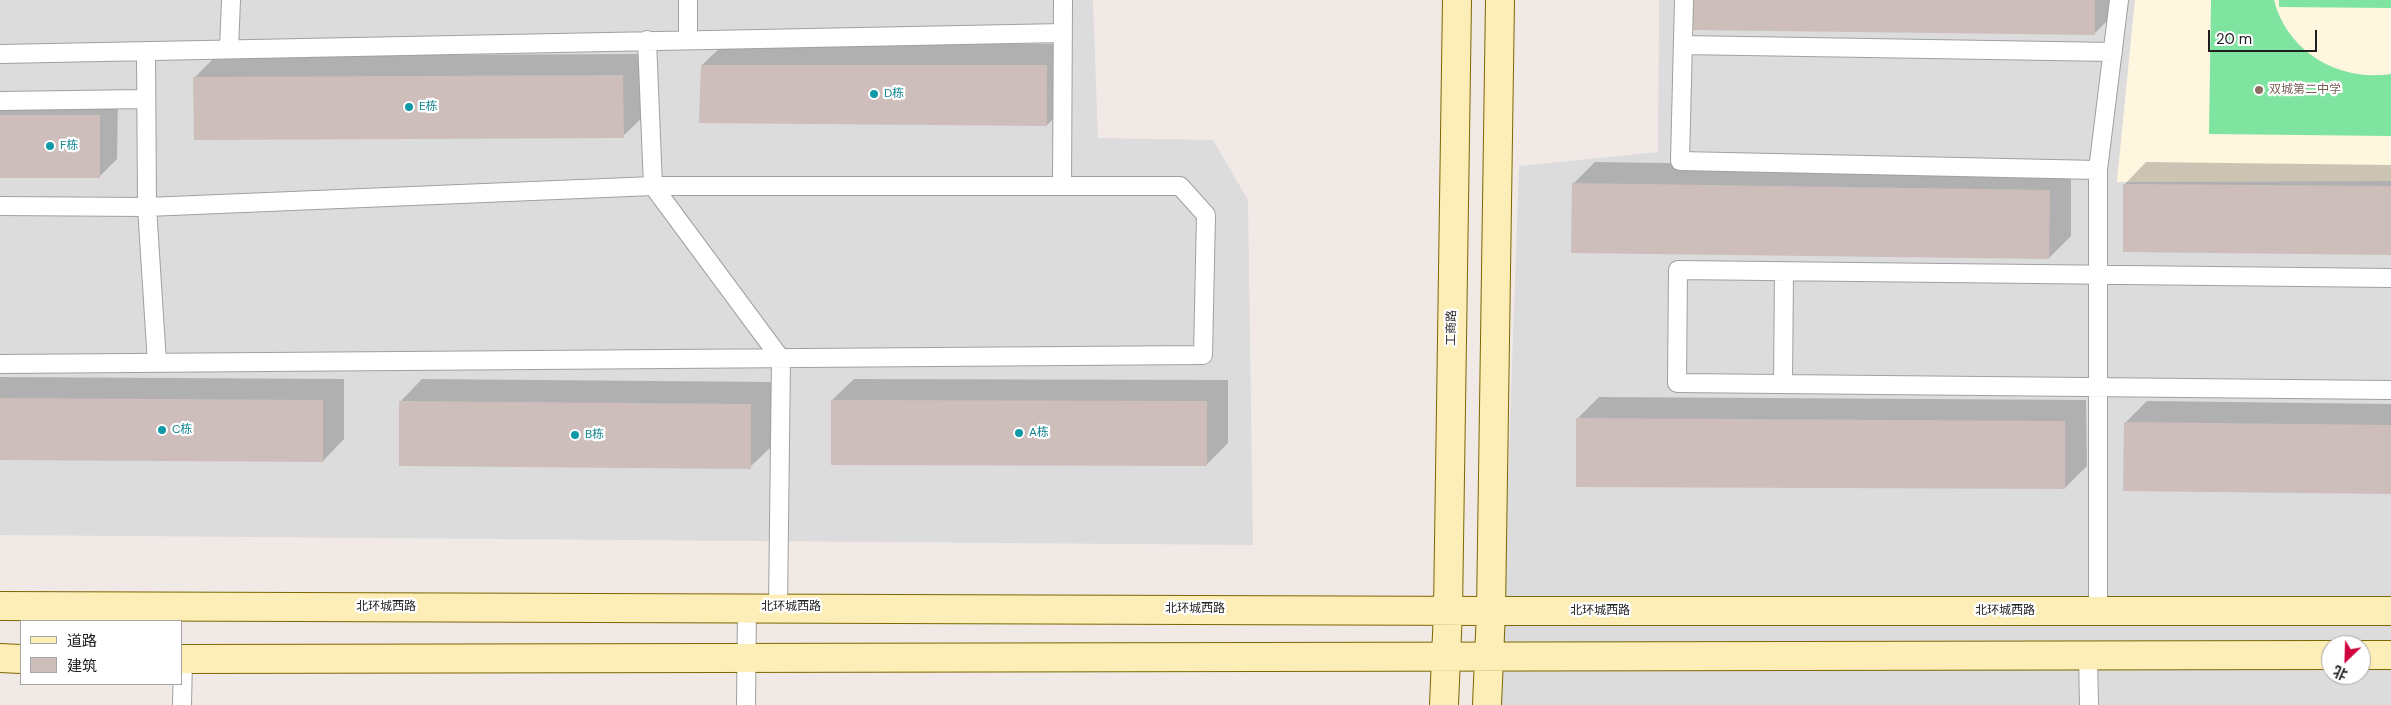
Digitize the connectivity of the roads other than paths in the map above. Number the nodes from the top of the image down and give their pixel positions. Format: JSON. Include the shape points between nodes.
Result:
{"nodes":[{"id":1,"x":231,"y":0,"type":"edge"},
{"id":2,"x":688,"y":0,"type":"edge"},
{"id":3,"x":1063,"y":0,"type":"edge"},
{"id":4,"x":1457,"y":0,"type":"edge"},
{"id":5,"x":1500,"y":0,"type":"edge"},
{"id":6,"x":1684,"y":0,"type":"edge"},
{"id":7,"x":2119,"y":0,"type":"edge"},
{"id":8,"x":1063,"y":33,"type":"junction"},
{"id":9,"x":688,"y":39,"type":"junction"},
{"id":10,"x":646,"y":40,"type":"junction"},
{"id":11,"x":1683,"y":45,"type":"junction"},
{"id":12,"x":229,"y":49,"type":"junction"},
{"id":13,"x":146,"y":50,"type":"junction"},
{"id":14,"x":2113,"y":52,"type":"junction"},
{"id":15,"x":0,"y":54,"type":"edge"},
{"id":16,"x":146,"y":99,"type":"junction"},
{"id":17,"x":0,"y":101,"type":"edge"},
{"id":18,"x":2098,"y":170,"type":"junction"},
{"id":19,"x":653,"y":186,"type":"junction"},
{"id":20,"x":1062,"y":186,"type":"junction"},
{"id":21,"x":0,"y":206,"type":"edge"},
{"id":22,"x":147,"y":207,"type":"junction"},
{"id":23,"x":1784,"y":272,"type":"junction"},
{"id":24,"x":2098,"y":275,"type":"junction"},
{"id":25,"x":2391,"y":278,"type":"edge"},
{"id":26,"x":781,"y":358,"type":"junction"},
{"id":27,"x":157,"y":363,"type":"junction"},
{"id":28,"x":0,"y":364,"type":"edge"},
{"id":29,"x":1784,"y":384,"type":"junction"},
{"id":30,"x":2098,"y":387,"type":"junction"},
{"id":31,"x":2391,"y":390,"type":"edge"},
{"id":32,"x":0,"y":606,"type":"edge"},
{"id":33,"x":747,"y":607,"type":"junction"},
{"id":34,"x":778,"y":607,"type":"junction"},
{"id":35,"x":1448,"y":610,"type":"junction"},
{"id":36,"x":2098,"y":610,"type":"junction"},
{"id":37,"x":1491,"y":611,"type":"junction"},
{"id":38,"x":2391,"y":611,"type":"edge"},
{"id":39,"x":2088,"y":655,"type":"junction"},
{"id":40,"x":2321,"y":655,"type":"edge"},
{"id":41,"x":2371,"y":655,"type":"edge"},
{"id":42,"x":2391,"y":655,"type":"edge"},
{"id":43,"x":1490,"y":656,"type":"junction"},
{"id":44,"x":1446,"y":657,"type":"junction"},
{"id":45,"x":0,"y":658,"type":"edge"},
{"id":46,"x":20,"y":658,"type":"edge"},
{"id":47,"x":747,"y":658,"type":"junction"},
{"id":48,"x":182,"y":659,"type":"edge"},
{"id":49,"x":182,"y":705,"type":"edge"},
{"id":50,"x":746,"y":705,"type":"edge"},
{"id":51,"x":1444,"y":705,"type":"edge"},
{"id":52,"x":1487,"y":705,"type":"edge"},
{"id":53,"x":2088,"y":705,"type":"edge"}],
"edges":[{"from":1,"to":12,"type":"lane"},
{"from":2,"to":9,"type":"lane"},
{"from":3,"to":8,"type":"lane"},
{"from":4,"to":35,"type":"main road","name":"工商路"},
{"from":5,"to":37,"type":"main road"},
{"from":6,"to":11,"type":"lane"},
{"from":7,"to":14,"type":"lane"},
{"from":8,"to":9,"type":"lane"},
{"from":8,"to":20,"type":"lane"},
{"from":9,"to":10,"type":"lane"},
{"from":10,"to":12,"type":"lane"},
{"from":10,"to":19,"type":"lane"},
{"from":11,"to":14,"type":"lane"},
{"from":11,"to":18,"type":"lane","via":[[1680,161]]},
{"from":12,"to":13,"type":"lane"},
{"from":13,"to":15,"type":"lane"},
{"from":13,"to":16,"type":"lane"},
{"from":14,"to":18,"type":"lane"},
{"from":16,"to":17,"type":"lane"},
{"from":16,"to":22,"type":"lane"},
{"from":18,"to":24,"type":"lane"},
{"from":19,"to":20,"type":"lane"},
{"from":19,"to":22,"type":"lane"},
{"from":19,"to":26,"type":"lane"},
{"from":20,"to":26,"type":"lane","via":[[1180,186],[1206,215],[1203,355]]},
{"from":21,"to":22,"type":"lane"},
{"from":22,"to":27,"type":"lane"},
{"from":23,"to":24,"type":"lane"},
{"from":23,"to":29,"type":"lane"},
{"from":23,"to":29,"type":"lane","via":[[1678,270],[1677,383]]},
{"from":24,"to":25,"type":"lane"},
{"from":24,"to":30,"type":"lane"},
{"from":26,"to":27,"type":"lane"},
{"from":26,"to":34,"type":"lane"},
{"from":27,"to":28,"type":"lane"},
{"from":29,"to":30,"type":"lane"},
{"from":30,"to":31,"type":"lane"},
{"from":30,"to":36,"type":"lane"},
{"from":32,"to":33,"type":"main road","name":"北环城西路"},
{"from":33,"to":34,"type":"main road","name":"北环城西路"},
{"from":33,"to":47,"type":"lane"},
{"from":34,"to":35,"type":"main road","name":"北环城西路"},
{"from":35,"to":37,"type":"main road","name":"北环城西路"},
{"from":35,"to":44,"type":"main road","name":"工商路"},
{"from":36,"to":37,"type":"main road","name":"北环城西路"},
{"from":36,"to":38,"type":"main road","name":"北环城西路"},
{"from":37,"to":43,"type":"main road"},
{"from":39,"to":40,"type":"main road"},
{"from":39,"to":43,"type":"main road"},
{"from":39,"to":53,"type":"lane"},
{"from":41,"to":42,"type":"main road"},
{"from":43,"to":44,"type":"main road"},
{"from":43,"to":52,"type":"main road"},
{"from":44,"to":47,"type":"main road"},
{"from":44,"to":51,"type":"main road","name":"工商路"},
{"from":45,"to":46,"type":"main road"},
{"from":47,"to":48,"type":"main road"},
{"from":47,"to":50,"type":"lane"},
{"from":48,"to":49,"type":"lane"}]}
